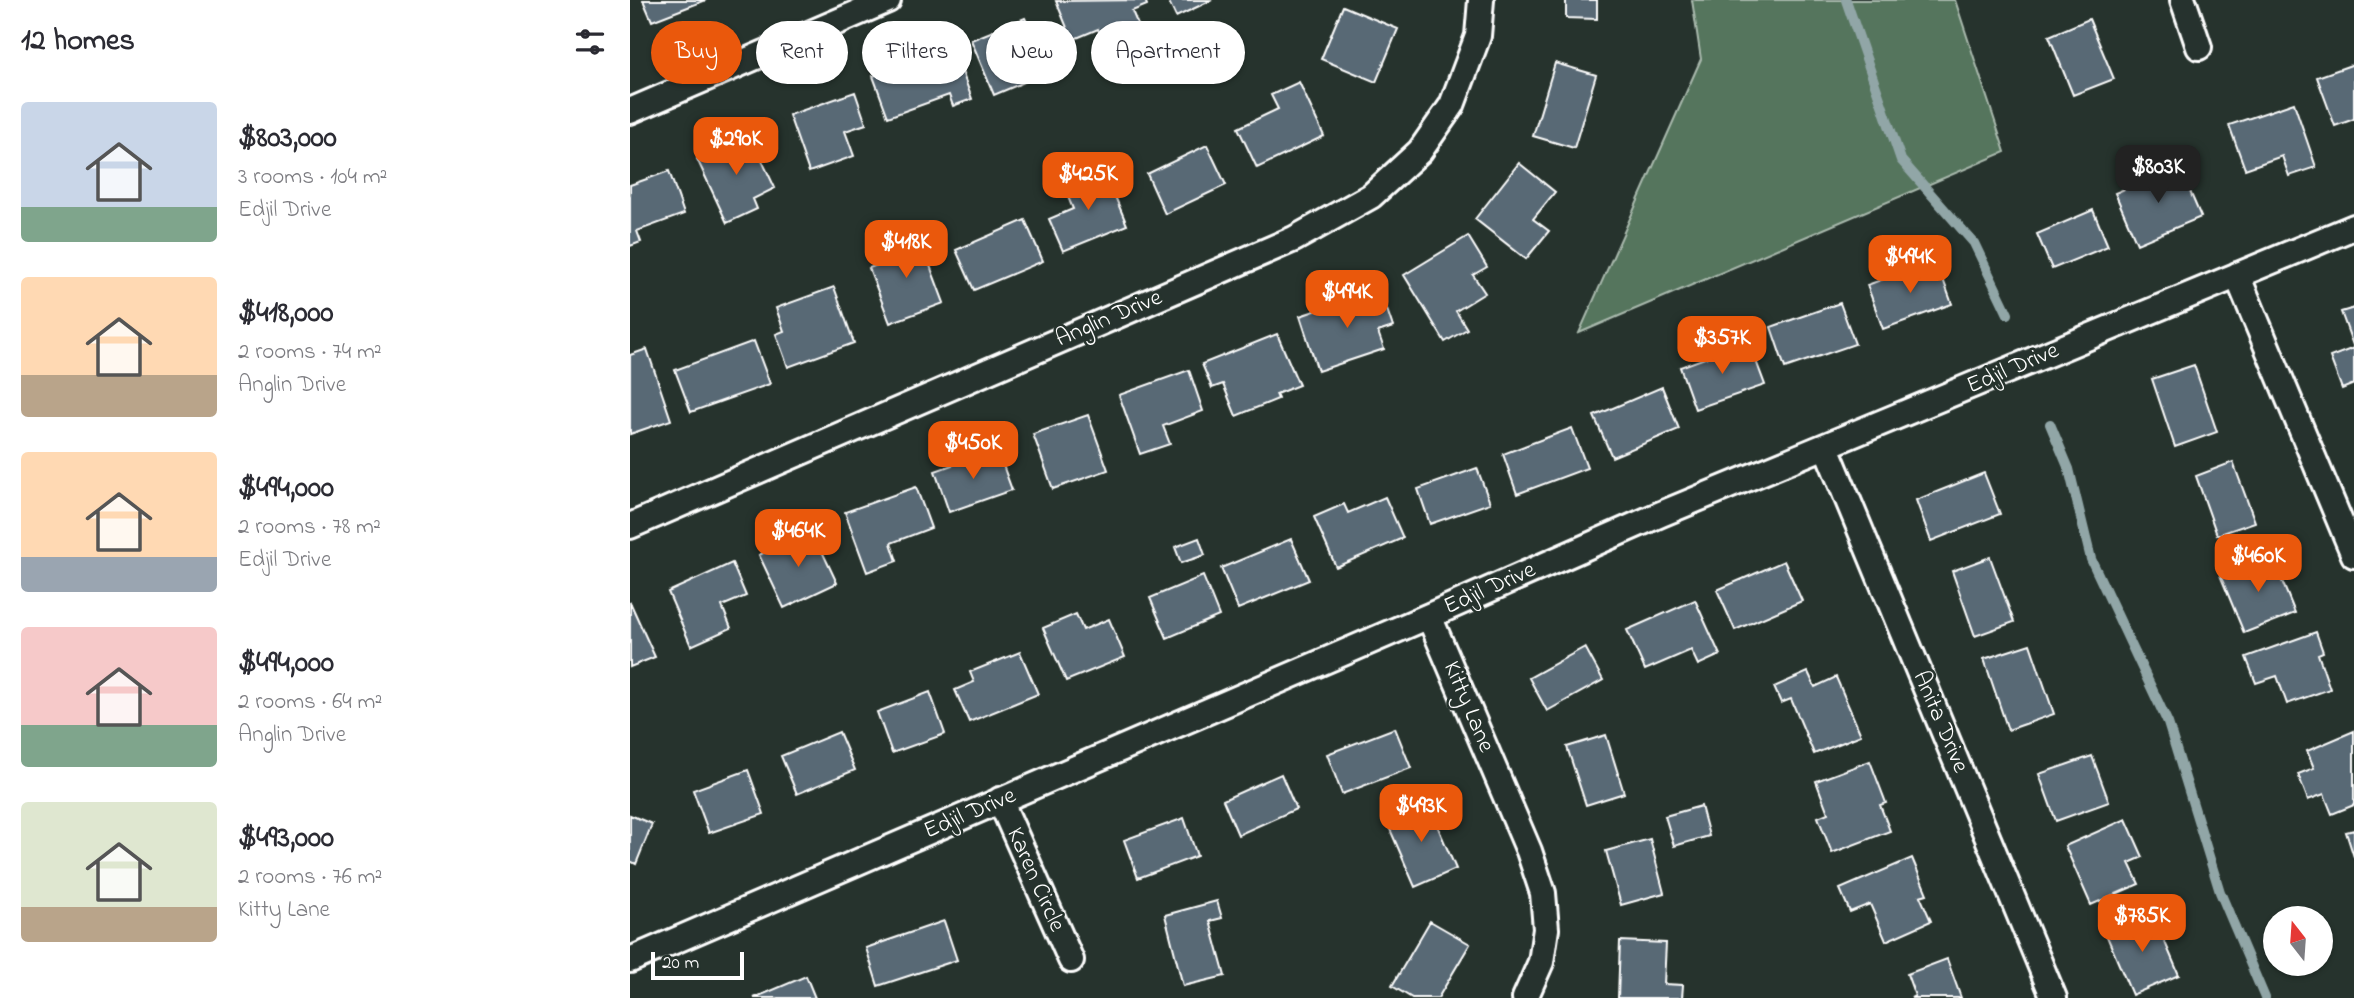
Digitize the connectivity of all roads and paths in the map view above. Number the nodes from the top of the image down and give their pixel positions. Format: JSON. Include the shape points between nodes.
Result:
{"nodes":[{"id":1,"x":888,"y":0,"type":"edge"},
{"id":2,"x":1481,"y":0,"type":"edge"},
{"id":3,"x":2183,"y":0,"type":"edge"},
{"id":4,"x":2199,"y":47,"type":"dead end"},
{"id":5,"x":630,"y":111,"type":"edge"},
{"id":6,"x":2354,"y":227,"type":"edge"},
{"id":7,"x":2237,"y":275,"type":"junction"},
{"id":8,"x":1826,"y":447,"type":"junction"},
{"id":9,"x":630,"y":526,"type":"edge"},
{"id":10,"x":2354,"y":555,"type":"edge"},
{"id":11,"x":1429,"y":616,"type":"junction"},
{"id":12,"x":1000,"y":800,"type":"junction"},
{"id":13,"x":630,"y":960,"type":"edge"},
{"id":14,"x":1071,"y":960,"type":"dead end"},
{"id":15,"x":1525,"y":998,"type":"edge"},
{"id":16,"x":2054,"y":998,"type":"edge"}],
"edges":[{"from":1,"to":5,"type":"street"},
{"from":2,"to":9,"type":"street","name":"Anglin Drive","via":[[1478,36],[1452,105],[1420,151],[1371,196],[1294,239]]},
{"from":3,"to":4,"type":"street"},
{"from":6,"to":7,"type":"street","name":"Edjil Drive"},
{"from":7,"to":8,"type":"street","name":"Edjil Drive"},
{"from":7,"to":10,"type":"street"},
{"from":8,"to":11,"type":"street","name":"Edjil Drive"},
{"from":8,"to":16,"type":"street","name":"Anita Drive"},
{"from":11,"to":12,"type":"street","name":"Edjil Drive"},
{"from":11,"to":15,"type":"street","name":"Kitty Lane","via":[[1543,893],[1546,929],[1541,962]]},
{"from":12,"to":13,"type":"street","name":"Edjil Drive"},
{"from":12,"to":14,"type":"street","name":"Karen Circle"}]}
